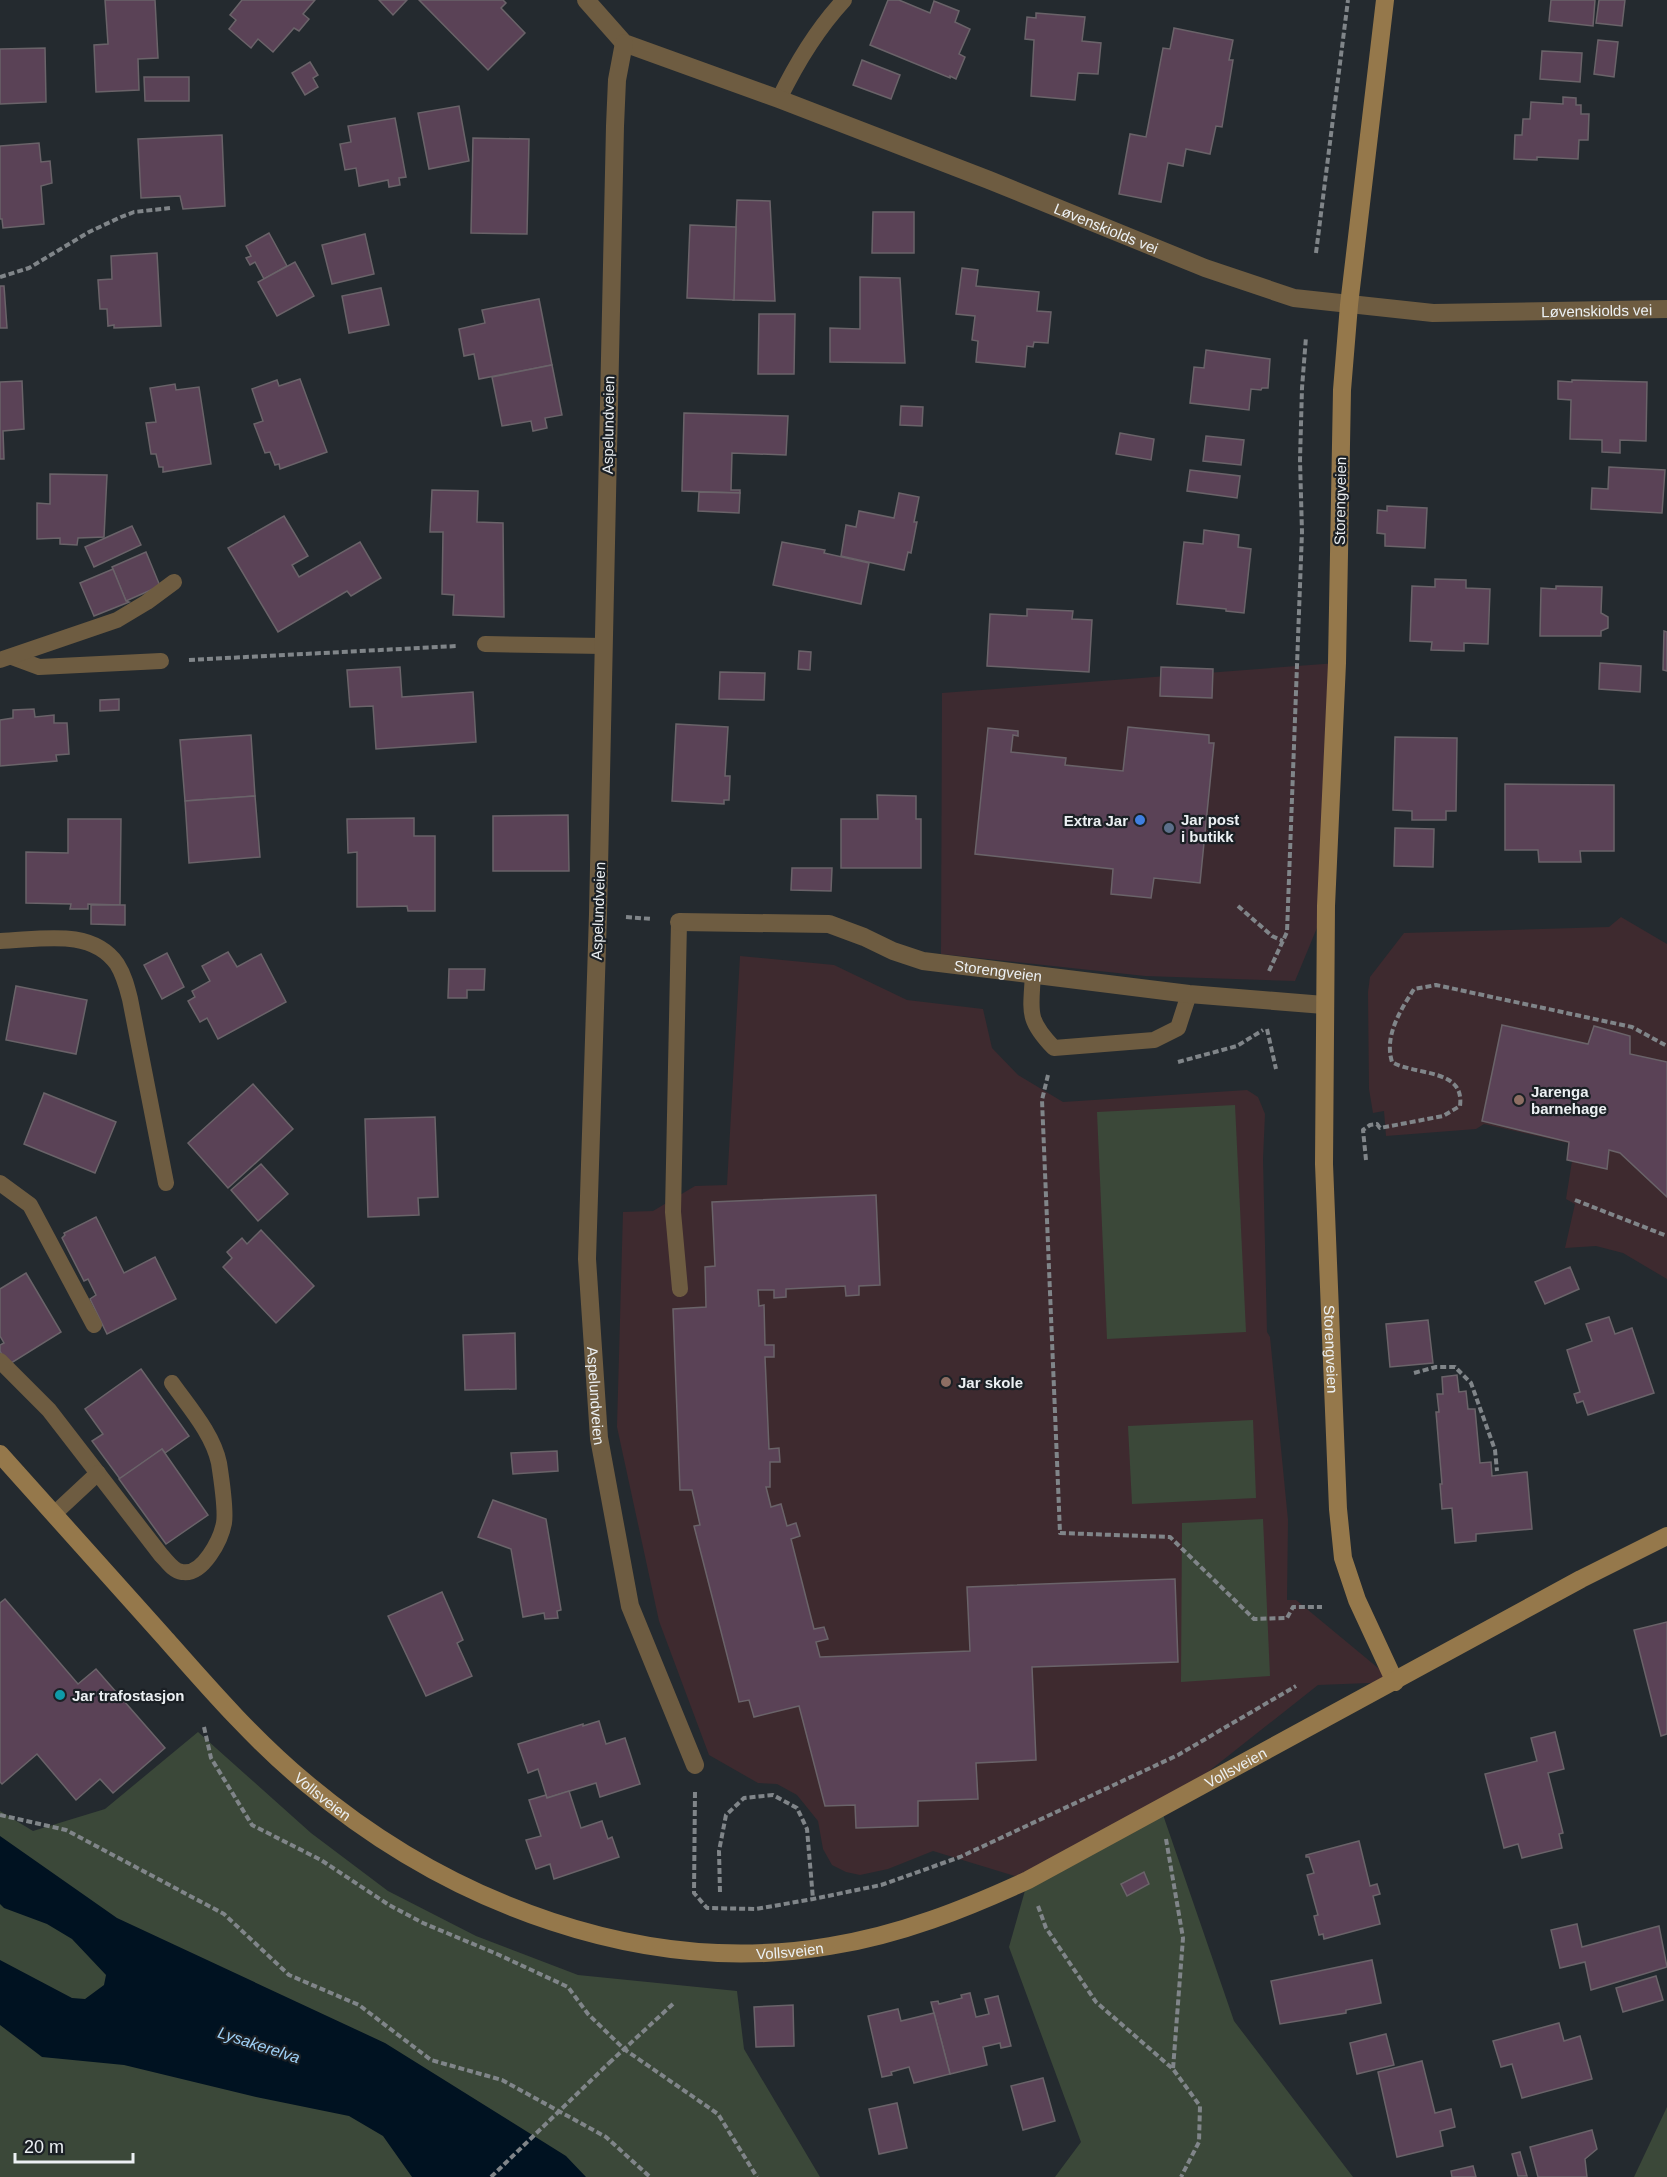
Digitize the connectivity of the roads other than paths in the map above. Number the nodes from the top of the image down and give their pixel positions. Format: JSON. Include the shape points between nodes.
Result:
{"nodes":[{"id":1,"x":586,"y":0,"type":"edge"},
{"id":2,"x":844,"y":0,"type":"edge"},
{"id":3,"x":1385,"y":0,"type":"edge"},
{"id":4,"x":624,"y":43,"type":"junction"},
{"id":5,"x":779,"y":99,"type":"junction"},
{"id":6,"x":1349,"y":305,"type":"junction"},
{"id":7,"x":1667,"y":309,"type":"edge"},
{"id":8,"x":174,"y":582,"type":"dead end"},
{"id":9,"x":485,"y":644,"type":"road end"},
{"id":10,"x":604,"y":646,"type":"junction"},
{"id":11,"x":6,"y":658,"type":"edge"},
{"id":12,"x":161,"y":661,"type":"road end"},
{"id":13,"x":679,"y":922,"type":"joint"},
{"id":14,"x":0,"y":941,"type":"edge"},
{"id":15,"x":1033,"y":974,"type":"junction"},
{"id":16,"x":1189,"y":994,"type":"junction"},
{"id":17,"x":1324,"y":1005,"type":"junction"},
{"id":18,"x":0,"y":1183,"type":"edge"},
{"id":19,"x":166,"y":1183,"type":"dead end"},
{"id":20,"x":681,"y":1289,"type":"dead end"},
{"id":21,"x":94,"y":1325,"type":"dead end"},
{"id":22,"x":0,"y":1361,"type":"edge"},
{"id":23,"x":172,"y":1383,"type":"dead end"},
{"id":24,"x":0,"y":1454,"type":"edge"},
{"id":25,"x":98,"y":1473,"type":"junction"},
{"id":26,"x":54,"y":1514,"type":"junction"},
{"id":27,"x":1667,"y":1536,"type":"edge"},
{"id":28,"x":1395,"y":1682,"type":"junction"},
{"id":29,"x":695,"y":1765,"type":"road end"}],
"edges":[{"from":1,"to":4,"type":"street","name":"Løvenskiolds vei"},
{"from":2,"to":5,"type":"lane","via":[[804,54]]},
{"from":3,"to":6,"type":"main road","name":"Storengveien"},
{"from":4,"to":5,"type":"street","name":"Løvenskiolds vei"},
{"from":4,"to":10,"type":"street","name":"Aspelundveien","via":[[615,126]]},
{"from":5,"to":6,"type":"street","name":"Løvenskiolds vei","via":[[1256,287],[1294,298]]},
{"from":6,"to":7,"type":"street","name":"Løvenskiolds vei","via":[[1433,313]]},
{"from":6,"to":17,"type":"main road","name":"Storengveien","via":[[1342,390]]},
{"from":8,"to":11,"type":"lane","via":[[117,620]]},
{"from":9,"to":10,"type":"lane"},
{"from":10,"to":29,"type":"street","name":"Aspelundveien","via":[[587,1259],[599,1438],[630,1606]]},
{"from":11,"to":12,"type":"lane","via":[[39,667]]},
{"from":13,"to":15,"type":"street","name":"Storengveien","via":[[829,924],[923,961]]},
{"from":13,"to":20,"type":"lane","via":[[673,1212]]},
{"from":14,"to":19,"type":"lane","via":[[76,939],[93,944],[118,965],[130,999]]},
{"from":15,"to":16,"type":"street","name":"Storengveien"},
{"from":15,"to":16,"type":"lane","via":[[1031,1016],[1054,1048],[1154,1040],[1178,1028]]},
{"from":16,"to":17,"type":"street","name":"Storengveien"},
{"from":17,"to":28,"type":"main road","name":"Storengveien","via":[[1327,1258],[1343,1558],[1357,1600]]},
{"from":18,"to":21,"type":"lane","via":[[30,1204]]},
{"from":22,"to":25,"type":"lane","via":[[49,1410]]},
{"from":23,"to":25,"type":"lane","via":[[212,1442],[219,1462],[224,1520],[210,1555],[196,1570],[183,1573],[173,1568]]},
{"from":24,"to":26,"type":"main road","name":"Vollsveien"},
{"from":25,"to":26,"type":"lane"},
{"from":26,"to":28,"type":"main road","name":"Vollsveien","via":[[216,1695],[303,1781],[342,1812],[428,1868],[522,1911],[606,1937],[680,1951],[773,1953],[830,1946],[894,1932],[974,1905],[1028,1880]]},
{"from":27,"to":28,"type":"main road","name":"Vollsveien"}]}
